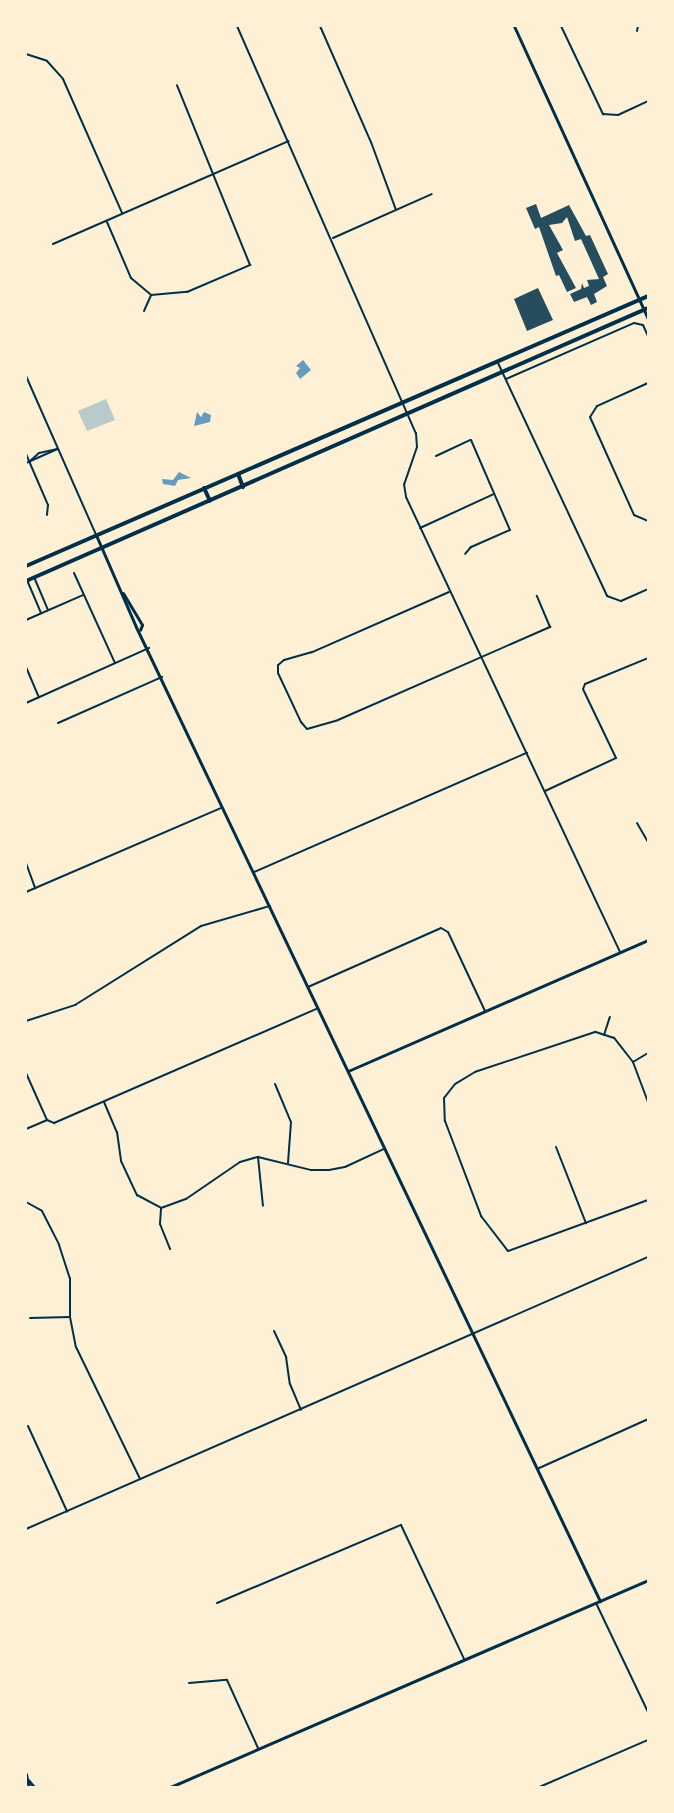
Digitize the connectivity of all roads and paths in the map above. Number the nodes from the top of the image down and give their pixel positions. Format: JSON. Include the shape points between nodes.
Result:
{"nodes":[{"id":1,"x":237,"y":26,"type":"edge"},
{"id":2,"x":320,"y":26,"type":"edge"},
{"id":3,"x":514,"y":26,"type":"edge"},
{"id":4,"x":561,"y":26,"type":"edge"},
{"id":5,"x":638,"y":26,"type":"edge"},
{"id":6,"x":637,"y":31,"type":"dead end"},
{"id":7,"x":26,"y":54,"type":"edge"},
{"id":8,"x":177,"y":85,"type":"dead end"},
{"id":9,"x":648,"y":101,"type":"edge"},
{"id":10,"x":289,"y":141,"type":"junction"},
{"id":11,"x":211,"y":174,"type":"junction"},
{"id":12,"x":432,"y":194,"type":"dead end"},
{"id":13,"x":396,"y":210,"type":"junction"},
{"id":14,"x":122,"y":213,"type":"junction"},
{"id":15,"x":107,"y":222,"type":"junction"},
{"id":16,"x":331,"y":238,"type":"junction"},
{"id":17,"x":53,"y":244,"type":"dead end"},
{"id":18,"x":151,"y":295,"type":"junction"},
{"id":19,"x":648,"y":296,"type":"edge"},
{"id":20,"x":639,"y":300,"type":"junction"},
{"id":21,"x":646,"y":309,"type":"edge"},
{"id":22,"x":144,"y":311,"type":"dead end"},
{"id":23,"x":648,"y":319,"type":"edge"},
{"id":24,"x":648,"y":336,"type":"edge"},
{"id":25,"x":498,"y":362,"type":"junction"},
{"id":26,"x":502,"y":372,"type":"junction"},
{"id":27,"x":26,"y":376,"type":"edge"},
{"id":28,"x":505,"y":379,"type":"junction"},
{"id":29,"x":648,"y":383,"type":"edge"},
{"id":30,"x":402,"y":403,"type":"junction"},
{"id":31,"x":407,"y":415,"type":"junction"},
{"id":32,"x":58,"y":449,"type":"junction"},
{"id":33,"x":26,"y":454,"type":"edge"},
{"id":34,"x":436,"y":456,"type":"dead end"},
{"id":35,"x":27,"y":462,"type":"edge"},
{"id":36,"x":238,"y":474,"type":"junction"},
{"id":37,"x":243,"y":487,"type":"junction"},
{"id":38,"x":204,"y":488,"type":"junction"},
{"id":39,"x":494,"y":494,"type":"junction"},
{"id":40,"x":210,"y":501,"type":"junction"},
{"id":41,"x":47,"y":515,"type":"dead end"},
{"id":42,"x":648,"y":521,"type":"edge"},
{"id":43,"x":420,"y":528,"type":"junction"},
{"id":44,"x":96,"y":535,"type":"junction"},
{"id":45,"x":102,"y":548,"type":"junction"},
{"id":46,"x":465,"y":555,"type":"dead end"},
{"id":47,"x":26,"y":566,"type":"edge"},
{"id":48,"x":74,"y":573,"type":"dead end"},
{"id":49,"x":34,"y":577,"type":"junction"},
{"id":50,"x":26,"y":581,"type":"edge"},
{"id":51,"x":648,"y":589,"type":"edge"},
{"id":52,"x":449,"y":592,"type":"junction"},
{"id":53,"x":83,"y":595,"type":"junction"},
{"id":54,"x":537,"y":596,"type":"dead end"},
{"id":55,"x":48,"y":610,"type":"junction"},
{"id":56,"x":41,"y":613,"type":"junction"},
{"id":57,"x":26,"y":620,"type":"edge"},
{"id":58,"x":149,"y":648,"type":"junction"},
{"id":59,"x":480,"y":658,"type":"junction"},
{"id":60,"x":648,"y":658,"type":"edge"},
{"id":61,"x":115,"y":663,"type":"junction"},
{"id":62,"x":26,"y":667,"type":"edge"},
{"id":63,"x":162,"y":677,"type":"junction"},
{"id":64,"x":39,"y":697,"type":"junction"},
{"id":65,"x":26,"y":703,"type":"edge"},
{"id":66,"x":58,"y":723,"type":"dead end"},
{"id":67,"x":527,"y":753,"type":"junction"},
{"id":68,"x":545,"y":791,"type":"junction"},
{"id":69,"x":223,"y":807,"type":"junction"},
{"id":70,"x":637,"y":824,"type":"dead end"},
{"id":71,"x":648,"y":842,"type":"edge"},
{"id":72,"x":26,"y":863,"type":"edge"},
{"id":73,"x":254,"y":872,"type":"junction"},
{"id":74,"x":35,"y":888,"type":"junction"},
{"id":75,"x":26,"y":892,"type":"edge"},
{"id":76,"x":270,"y":906,"type":"junction"},
{"id":77,"x":648,"y":940,"type":"edge"},
{"id":78,"x":620,"y":952,"type":"junction"},
{"id":79,"x":308,"y":987,"type":"junction"},
{"id":80,"x":318,"y":1008,"type":"junction"},
{"id":81,"x":485,"y":1011,"type":"junction"},
{"id":82,"x":610,"y":1017,"type":"dead end"},
{"id":83,"x":26,"y":1021,"type":"edge"},
{"id":84,"x":604,"y":1035,"type":"junction"},
{"id":85,"x":648,"y":1053,"type":"edge"},
{"id":86,"x":633,"y":1062,"type":"junction"},
{"id":87,"x":348,"y":1071,"type":"junction"},
{"id":88,"x":26,"y":1072,"type":"edge"},
{"id":89,"x":275,"y":1084,"type":"dead end"},
{"id":90,"x":104,"y":1102,"type":"junction"},
{"id":91,"x":648,"y":1102,"type":"edge"},
{"id":92,"x":47,"y":1120,"type":"junction"},
{"id":93,"x":26,"y":1129,"type":"edge"},
{"id":94,"x":556,"y":1148,"type":"dead end"},
{"id":95,"x":385,"y":1149,"type":"junction"},
{"id":96,"x":258,"y":1157,"type":"junction"},
{"id":97,"x":288,"y":1163,"type":"junction"},
{"id":98,"x":648,"y":1200,"type":"edge"},
{"id":99,"x":26,"y":1202,"type":"edge"},
{"id":100,"x":262,"y":1206,"type":"dead end"},
{"id":101,"x":161,"y":1208,"type":"junction"},
{"id":102,"x":586,"y":1223,"type":"junction"},
{"id":103,"x":170,"y":1249,"type":"dead end"},
{"id":104,"x":648,"y":1257,"type":"edge"},
{"id":105,"x":70,"y":1317,"type":"junction"},
{"id":106,"x":30,"y":1318,"type":"dead end"},
{"id":107,"x":274,"y":1331,"type":"dead end"},
{"id":108,"x":472,"y":1334,"type":"junction"},
{"id":109,"x":301,"y":1410,"type":"junction"},
{"id":110,"x":648,"y":1419,"type":"edge"},
{"id":111,"x":28,"y":1426,"type":"dead end"},
{"id":112,"x":537,"y":1469,"type":"junction"},
{"id":113,"x":140,"y":1479,"type":"junction"},
{"id":114,"x":67,"y":1511,"type":"junction"},
{"id":115,"x":26,"y":1529,"type":"edge"},
{"id":116,"x":648,"y":1580,"type":"edge"},
{"id":117,"x":598,"y":1601,"type":"junction"},
{"id":118,"x":217,"y":1603,"type":"dead end"},
{"id":119,"x":464,"y":1659,"type":"junction"},
{"id":120,"x":189,"y":1683,"type":"dead end"},
{"id":121,"x":648,"y":1712,"type":"edge"},
{"id":122,"x":648,"y":1740,"type":"edge"},
{"id":123,"x":258,"y":1748,"type":"junction"},
{"id":124,"x":26,"y":1774,"type":"edge"},
{"id":125,"x":28,"y":1780,"type":"junction"},
{"id":126,"x":30,"y":1788,"type":"edge"},
{"id":127,"x":35,"y":1788,"type":"edge"},
{"id":128,"x":168,"y":1788,"type":"edge"},
{"id":129,"x":537,"y":1788,"type":"edge"}],
"edges":[{"from":1,"to":10,"type":"street"},
{"from":2,"to":13,"type":"street"},
{"from":3,"to":20,"type":"street"},
{"from":4,"to":9,"type":"street","via":[[598,109],[609,116]]},
{"from":5,"to":6,"type":"street"},
{"from":7,"to":14,"type":"street","via":[[47,61],[63,79]]},
{"from":8,"to":11,"type":"street"},
{"from":10,"to":11,"type":"street"},
{"from":10,"to":16,"type":"street"},
{"from":11,"to":14,"type":"street"},
{"from":11,"to":18,"type":"street","via":[[250,265],[174,296]]},
{"from":12,"to":13,"type":"street"},
{"from":13,"to":16,"type":"street"},
{"from":14,"to":15,"type":"street"},
{"from":15,"to":17,"type":"street"},
{"from":15,"to":18,"type":"street","via":[[131,278]]},
{"from":16,"to":30,"type":"street"},
{"from":18,"to":22,"type":"street"},
{"from":19,"to":20,"type":"main road"},
{"from":20,"to":21,"type":"street"},
{"from":20,"to":25,"type":"main road"},
{"from":21,"to":23,"type":"street"},
{"from":21,"to":26,"type":"main road"},
{"from":24,"to":28,"type":"street","via":[[643,325],[634,323]]},
{"from":25,"to":26,"type":"street"},
{"from":25,"to":30,"type":"main road"},
{"from":26,"to":28,"type":"street"},
{"from":26,"to":31,"type":"main road"},
{"from":27,"to":32,"type":"street"},
{"from":28,"to":51,"type":"street","via":[[607,596],[614,601]]},
{"from":29,"to":42,"type":"street","via":[[597,406],[591,412],[590,422],[629,505],[642,520]]},
{"from":30,"to":31,"type":"street"},
{"from":30,"to":36,"type":"main road"},
{"from":31,"to":37,"type":"main road"},
{"from":31,"to":43,"type":"street","via":[[417,447],[404,493]]},
{"from":32,"to":35,"type":"street"},
{"from":32,"to":35,"type":"street","via":[[39,453]]},
{"from":32,"to":44,"type":"street"},
{"from":33,"to":35,"type":"street"},
{"from":34,"to":39,"type":"street","via":[[471,440]]},
{"from":35,"to":41,"type":"street","via":[[48,505]]},
{"from":36,"to":37,"type":"main road"},
{"from":36,"to":38,"type":"main road"},
{"from":37,"to":40,"type":"main road"},
{"from":38,"to":40,"type":"main road"},
{"from":38,"to":44,"type":"main road"},
{"from":39,"to":43,"type":"street"},
{"from":39,"to":46,"type":"street","via":[[510,530],[471,547]]},
{"from":40,"to":45,"type":"main road"},
{"from":43,"to":52,"type":"street"},
{"from":44,"to":45,"type":"street"},
{"from":44,"to":47,"type":"main road"},
{"from":45,"to":49,"type":"main road"},
{"from":45,"to":58,"type":"street","via":[[142,625]]},
{"from":48,"to":53,"type":"street"},
{"from":49,"to":50,"type":"main road"},
{"from":49,"to":55,"type":"street"},
{"from":50,"to":56,"type":"street"},
{"from":52,"to":59,"type":"street"},
{"from":52,"to":59,"type":"street","via":[[278,665],[278,673],[307,729],[338,720]]},
{"from":53,"to":55,"type":"street"},
{"from":53,"to":61,"type":"street"},
{"from":54,"to":59,"type":"street","via":[[550,627]]},
{"from":55,"to":56,"type":"street"},
{"from":56,"to":57,"type":"street"},
{"from":58,"to":61,"type":"street"},
{"from":58,"to":63,"type":"street"},
{"from":59,"to":67,"type":"street"},
{"from":60,"to":68,"type":"street","via":[[585,684],[583,689],[616,758]]},
{"from":61,"to":64,"type":"street"},
{"from":62,"to":64,"type":"street"},
{"from":63,"to":66,"type":"street"},
{"from":63,"to":69,"type":"street"},
{"from":64,"to":65,"type":"street"},
{"from":67,"to":68,"type":"street"},
{"from":67,"to":73,"type":"street"},
{"from":68,"to":78,"type":"street"},
{"from":69,"to":73,"type":"street"},
{"from":69,"to":74,"type":"street"},
{"from":70,"to":71,"type":"street"},
{"from":72,"to":74,"type":"street"},
{"from":73,"to":76,"type":"street"},
{"from":74,"to":75,"type":"street"},
{"from":76,"to":79,"type":"street"},
{"from":76,"to":83,"type":"street","via":[[201,926],[75,1005]]},
{"from":77,"to":78,"type":"street"},
{"from":78,"to":81,"type":"street"},
{"from":79,"to":80,"type":"street"},
{"from":79,"to":81,"type":"street","via":[[441,928],[448,932]]},
{"from":80,"to":87,"type":"street"},
{"from":80,"to":90,"type":"street"},
{"from":81,"to":87,"type":"street"},
{"from":82,"to":84,"type":"street"},
{"from":84,"to":86,"type":"street","via":[[614,1038]]},
{"from":84,"to":102,"type":"street","via":[[595,1032],[579,1036],[538,1053],[475,1071],[454,1084],[444,1098],[445,1121],[481,1216],[508,1251]]},
{"from":85,"to":86,"type":"street"},
{"from":86,"to":91,"type":"street"},
{"from":87,"to":95,"type":"street"},
{"from":88,"to":92,"type":"street"},
{"from":89,"to":97,"type":"street","via":[[291,1122]]},
{"from":90,"to":92,"type":"street","via":[[54,1123]]},
{"from":90,"to":101,"type":"street","via":[[117,1132],[121,1161],[137,1195]]},
{"from":92,"to":93,"type":"street"},
{"from":94,"to":102,"type":"street"},
{"from":95,"to":97,"type":"street","via":[[345,1167],[311,1170]]},
{"from":95,"to":108,"type":"street"},
{"from":96,"to":97,"type":"street"},
{"from":96,"to":100,"type":"street"},
{"from":96,"to":101,"type":"street","via":[[240,1162],[186,1199]]},
{"from":98,"to":102,"type":"street"},
{"from":99,"to":105,"type":"street","via":[[42,1211],[59,1245],[70,1278]]},
{"from":101,"to":103,"type":"street","via":[[160,1224]]},
{"from":104,"to":108,"type":"street"},
{"from":105,"to":106,"type":"street"},
{"from":105,"to":113,"type":"street","via":[[76,1347]]},
{"from":107,"to":109,"type":"street"},
{"from":108,"to":109,"type":"street"},
{"from":108,"to":112,"type":"street"},
{"from":109,"to":113,"type":"street"},
{"from":110,"to":112,"type":"street"},
{"from":111,"to":114,"type":"street"},
{"from":112,"to":117,"type":"street"},
{"from":113,"to":114,"type":"street"},
{"from":114,"to":115,"type":"street"},
{"from":116,"to":117,"type":"street"},
{"from":117,"to":119,"type":"street"},
{"from":117,"to":121,"type":"street"},
{"from":118,"to":119,"type":"street","via":[[401,1525]]},
{"from":119,"to":123,"type":"street"},
{"from":120,"to":123,"type":"street","via":[[227,1680]]},
{"from":122,"to":129,"type":"street"},
{"from":123,"to":128,"type":"street"},
{"from":124,"to":125,"type":"street"},
{"from":125,"to":126,"type":"street"},
{"from":125,"to":127,"type":"street"}]}
